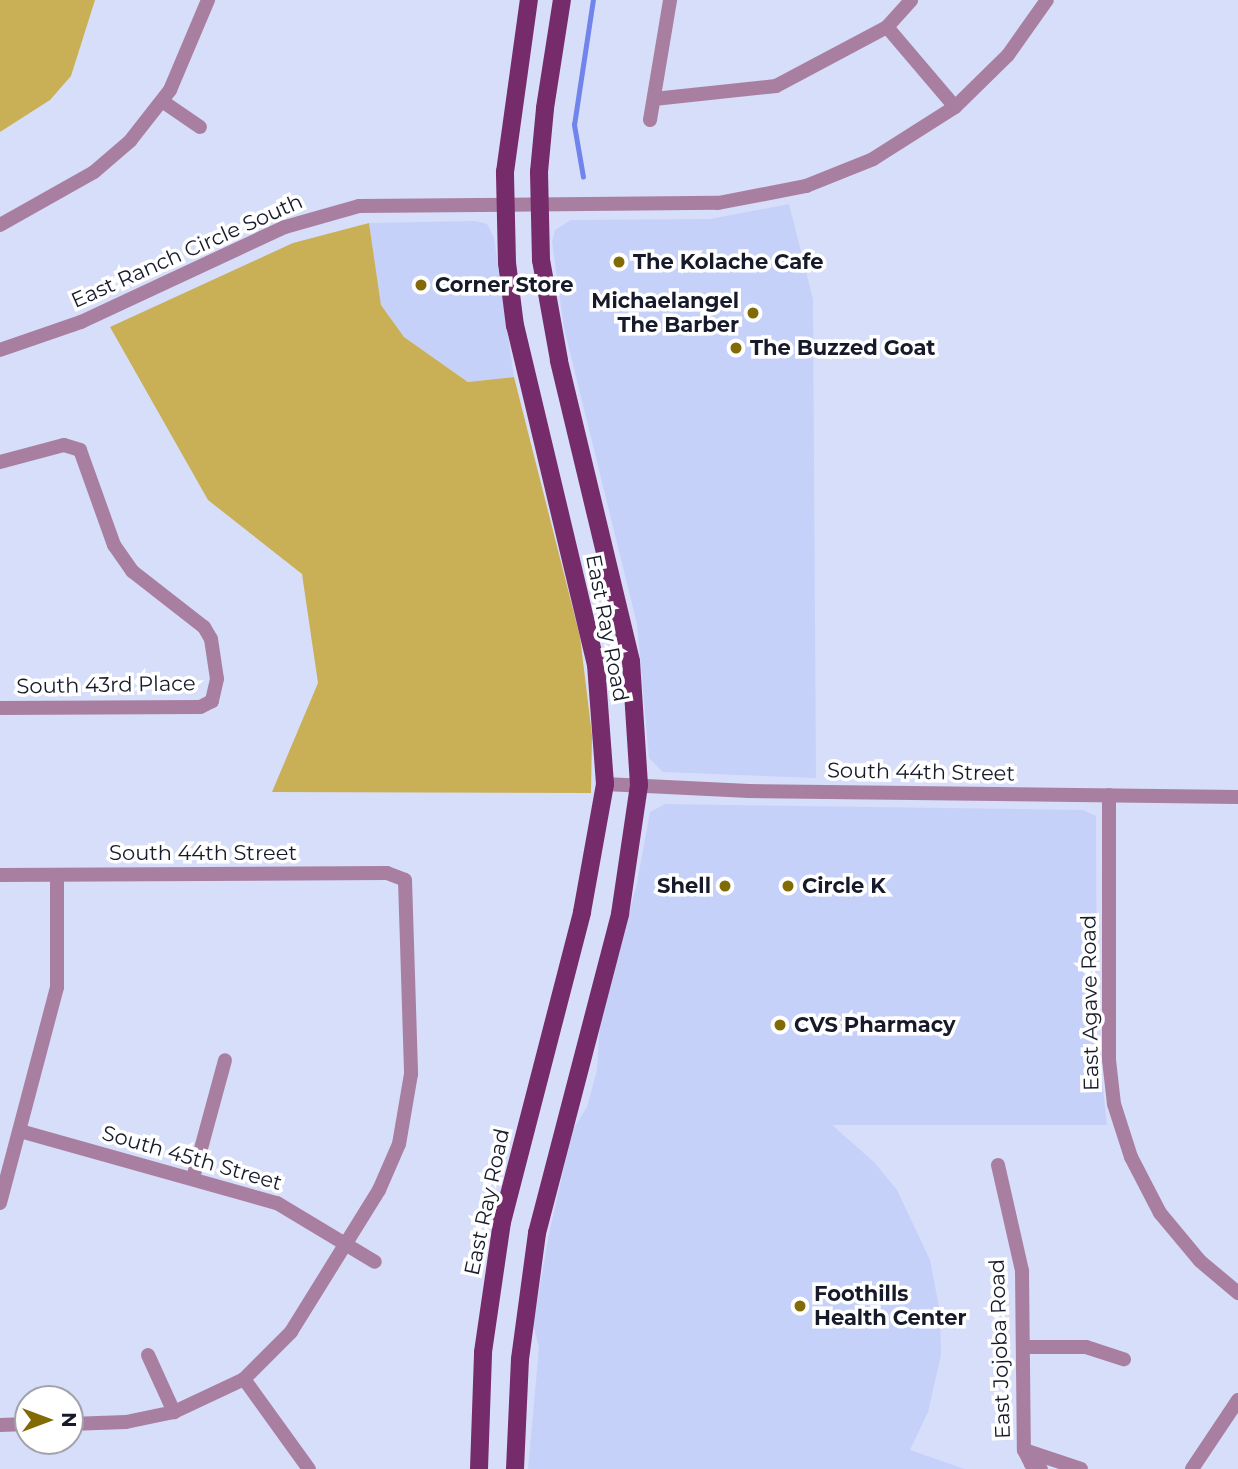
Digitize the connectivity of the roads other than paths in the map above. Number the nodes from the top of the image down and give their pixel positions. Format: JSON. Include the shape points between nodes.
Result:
{"nodes":[{"id":1,"x":208,"y":0,"type":"edge"},
{"id":2,"x":529,"y":0,"type":"edge"},
{"id":3,"x":562,"y":0,"type":"edge"},
{"id":4,"x":670,"y":0,"type":"edge"},
{"id":5,"x":911,"y":0,"type":"edge"},
{"id":6,"x":1047,"y":0,"type":"edge"},
{"id":7,"x":887,"y":27,"type":"junction"},
{"id":8,"x":654,"y":99,"type":"junction"},
{"id":9,"x":162,"y":102,"type":"junction"},
{"id":10,"x":955,"y":107,"type":"junction"},
{"id":11,"x":650,"y":120,"type":"dead end"},
{"id":12,"x":200,"y":127,"type":"dead end"},
{"id":13,"x":521,"y":204,"type":"junction"},
{"id":14,"x":0,"y":225,"type":"edge"},
{"id":15,"x":0,"y":350,"type":"edge"},
{"id":16,"x":0,"y":462,"type":"edge"},
{"id":17,"x":0,"y":708,"type":"edge"},
{"id":18,"x":605,"y":783,"type":"junction"},
{"id":19,"x":639,"y":785,"type":"junction"},
{"id":20,"x":1109,"y":795,"type":"junction"},
{"id":21,"x":1238,"y":797,"type":"edge"},
{"id":22,"x":0,"y":875,"type":"edge"},
{"id":23,"x":57,"y":875,"type":"junction"},
{"id":24,"x":225,"y":1060,"type":"dead end"},
{"id":25,"x":19,"y":1131,"type":"junction"},
{"id":26,"x":998,"y":1165,"type":"dead end"},
{"id":27,"x":192,"y":1178,"type":"junction"},
{"id":28,"x":0,"y":1203,"type":"edge"},
{"id":29,"x":345,"y":1245,"type":"junction"},
{"id":30,"x":375,"y":1262,"type":"dead end"},
{"id":31,"x":1238,"y":1293,"type":"edge"},
{"id":32,"x":1023,"y":1347,"type":"junction"},
{"id":33,"x":148,"y":1355,"type":"dead end"},
{"id":34,"x":1124,"y":1359,"type":"dead end"},
{"id":35,"x":244,"y":1379,"type":"junction"},
{"id":36,"x":1238,"y":1400,"type":"edge"},
{"id":37,"x":174,"y":1412,"type":"junction"},
{"id":38,"x":84,"y":1424,"type":"edge"},
{"id":39,"x":1024,"y":1450,"type":"junction"},
{"id":40,"x":309,"y":1469,"type":"edge"},
{"id":41,"x":479,"y":1469,"type":"edge"},
{"id":42,"x":515,"y":1469,"type":"edge"},
{"id":43,"x":1041,"y":1469,"type":"edge"},
{"id":44,"x":1081,"y":1469,"type":"edge"},
{"id":45,"x":1192,"y":1469,"type":"edge"}],
"edges":[{"from":1,"to":9,"type":"street","via":[[190,49]]},
{"from":2,"to":13,"type":"main road","name":"East Ray Road","via":[[511,109]]},
{"from":3,"to":13,"type":"main road","name":"East Ray Road","via":[[545,108]]},
{"from":4,"to":8,"type":"street"},
{"from":5,"to":7,"type":"street"},
{"from":6,"to":10,"type":"street","name":"East Ranch Circle South","via":[[1007,55]]},
{"from":7,"to":8,"type":"street","via":[[776,86]]},
{"from":7,"to":10,"type":"street"},
{"from":8,"to":11,"type":"street"},
{"from":9,"to":12,"type":"street"},
{"from":9,"to":14,"type":"street","via":[[130,141],[94,172]]},
{"from":10,"to":13,"type":"street","name":"East Ranch Circle South","via":[[873,159],[806,186],[718,202]]},
{"from":13,"to":15,"type":"street","name":"East Ranch Circle South","via":[[402,203],[326,214],[285,227],[81,322]]},
{"from":13,"to":18,"type":"main road","name":"East Ray Road","via":[[515,326],[596,665]]},
{"from":13,"to":19,"type":"main road","name":"East Ray Road","via":[[631,661]]},
{"from":16,"to":17,"type":"street","name":"South 43rd Place","via":[[64,445],[80,450],[107,531],[126,564],[193,615],[211,639],[217,679],[212,701],[183,708]]},
{"from":18,"to":19,"type":"street","name":"South 44th Street"},
{"from":18,"to":41,"type":"main road","name":"East Ray Road","via":[[582,912],[502,1222],[483,1352]]},
{"from":19,"to":20,"type":"street","name":"South 44th Street","via":[[749,791]]},
{"from":19,"to":42,"type":"main road","name":"East Ray Road","via":[[620,914],[537,1233],[520,1359]]},
{"from":20,"to":21,"type":"street","name":"South 44th Street"},
{"from":20,"to":31,"type":"street","name":"East Agave Road","via":[[1109,1060],[1114,1104],[1131,1157],[1160,1213],[1200,1261]]},
{"from":22,"to":23,"type":"street","name":"South 44th Street"},
{"from":23,"to":25,"type":"street","via":[[57,987]]},
{"from":23,"to":29,"type":"street","name":"South 44th Street","via":[[387,873],[405,880],[411,1074],[405,1122],[391,1165]]},
{"from":24,"to":27,"type":"street"},
{"from":25,"to":27,"type":"street","name":"South 45th Street"},
{"from":25,"to":28,"type":"street"},
{"from":26,"to":32,"type":"street","name":"East Jojoba Road","via":[[1022,1270]]},
{"from":27,"to":29,"type":"street","name":"South 45th Street","via":[[277,1203]]},
{"from":29,"to":30,"type":"street","name":"South 45th Street"},
{"from":29,"to":35,"type":"street","via":[[291,1332]]},
{"from":32,"to":34,"type":"street","via":[[1086,1347]]},
{"from":32,"to":39,"type":"street","name":"East Jojoba Road"},
{"from":33,"to":37,"type":"street"},
{"from":35,"to":37,"type":"street"},
{"from":35,"to":40,"type":"street"},
{"from":36,"to":45,"type":"street"},
{"from":37,"to":38,"type":"street","via":[[126,1422]]},
{"from":39,"to":43,"type":"street","via":[[1031,1464]]},
{"from":39,"to":44,"type":"street"}]}
